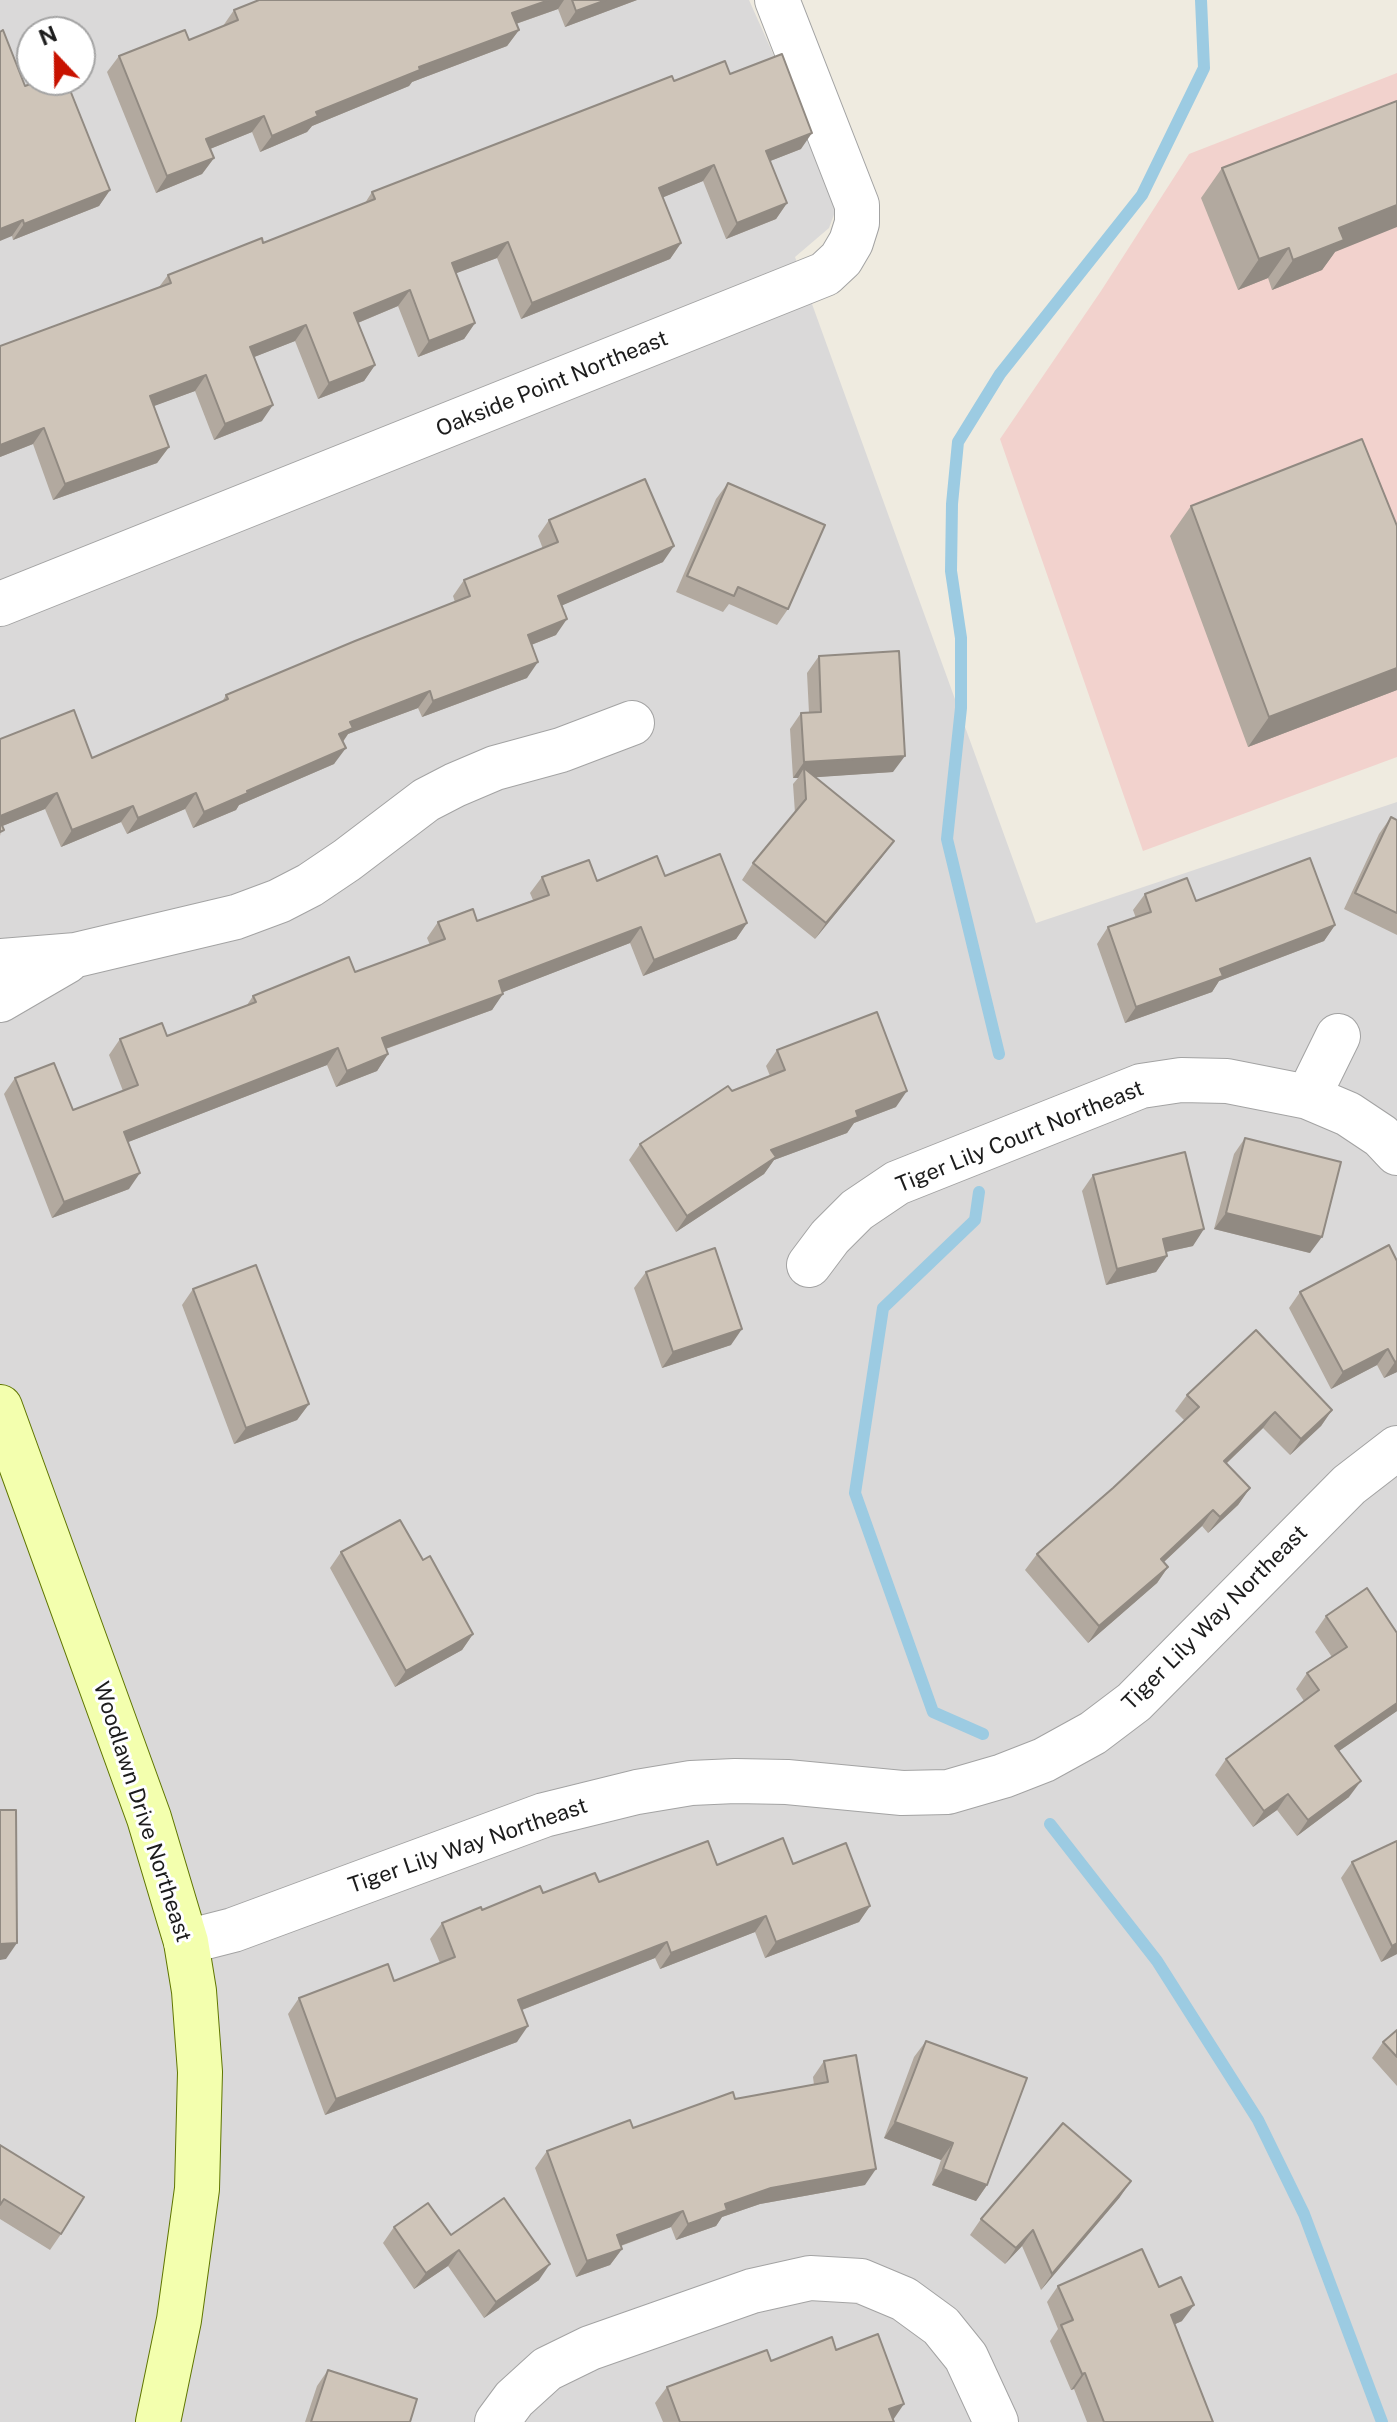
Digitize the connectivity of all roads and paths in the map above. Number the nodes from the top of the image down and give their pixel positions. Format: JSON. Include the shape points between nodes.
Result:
{"nodes":[{"id":1,"x":777,"y":0,"type":"edge"},
{"id":2,"x":0,"y":604,"type":"edge"},
{"id":3,"x":632,"y":723,"type":"dead end"},
{"id":4,"x":76,"y":955,"type":"junction"},
{"id":5,"x":0,"y":961,"type":"edge"},
{"id":6,"x":0,"y":1000,"type":"edge"},
{"id":7,"x":1338,"y":1036,"type":"dead end"},
{"id":8,"x":1308,"y":1097,"type":"junction"},
{"id":9,"x":1397,"y":1153,"type":"edge"},
{"id":10,"x":809,"y":1265,"type":"dead end"},
{"id":11,"x":0,"y":1407,"type":"edge"},
{"id":12,"x":1397,"y":1448,"type":"edge"},
{"id":13,"x":186,"y":1942,"type":"junction"},
{"id":14,"x":158,"y":2422,"type":"edge"},
{"id":15,"x":497,"y":2422,"type":"edge"},
{"id":16,"x":996,"y":2422,"type":"edge"}],
"edges":[{"from":1,"to":2,"type":"street","name":"Oakside Point Northeast","via":[[857,205],[851,242],[825,274]]},
{"from":3,"to":4,"type":"street","via":[[455,785],[279,901],[224,921]]},
{"from":4,"to":5,"type":"street"},
{"from":4,"to":6,"type":"street"},
{"from":7,"to":8,"type":"street"},
{"from":8,"to":9,"type":"street","name":"Tiger Lily Court Northeast","via":[[1348,1114]]},
{"from":8,"to":10,"type":"street","name":"Tiger Lily Court Northeast","via":[[1227,1081],[1141,1086],[897,1183],[857,1210]]},
{"from":11,"to":13,"type":"street","name":"Woodlawn Drive Northeast","via":[[149,1818]]},
{"from":12,"to":13,"type":"street","name":"Tiger Lily Way Northeast","via":[[1349,1485],[1134,1702],[1044,1760],[948,1792],[735,1781],[637,1792],[544,1815],[233,1930]]},
{"from":13,"to":14,"type":"street","name":"Woodlawn Drive Northeast","via":[[200,2072],[197,2189]]},
{"from":15,"to":16,"type":"street","via":[[547,2369],[590,2348],[752,2291],[810,2278],[861,2281],[904,2299],[941,2326],[966,2357]]}]}
